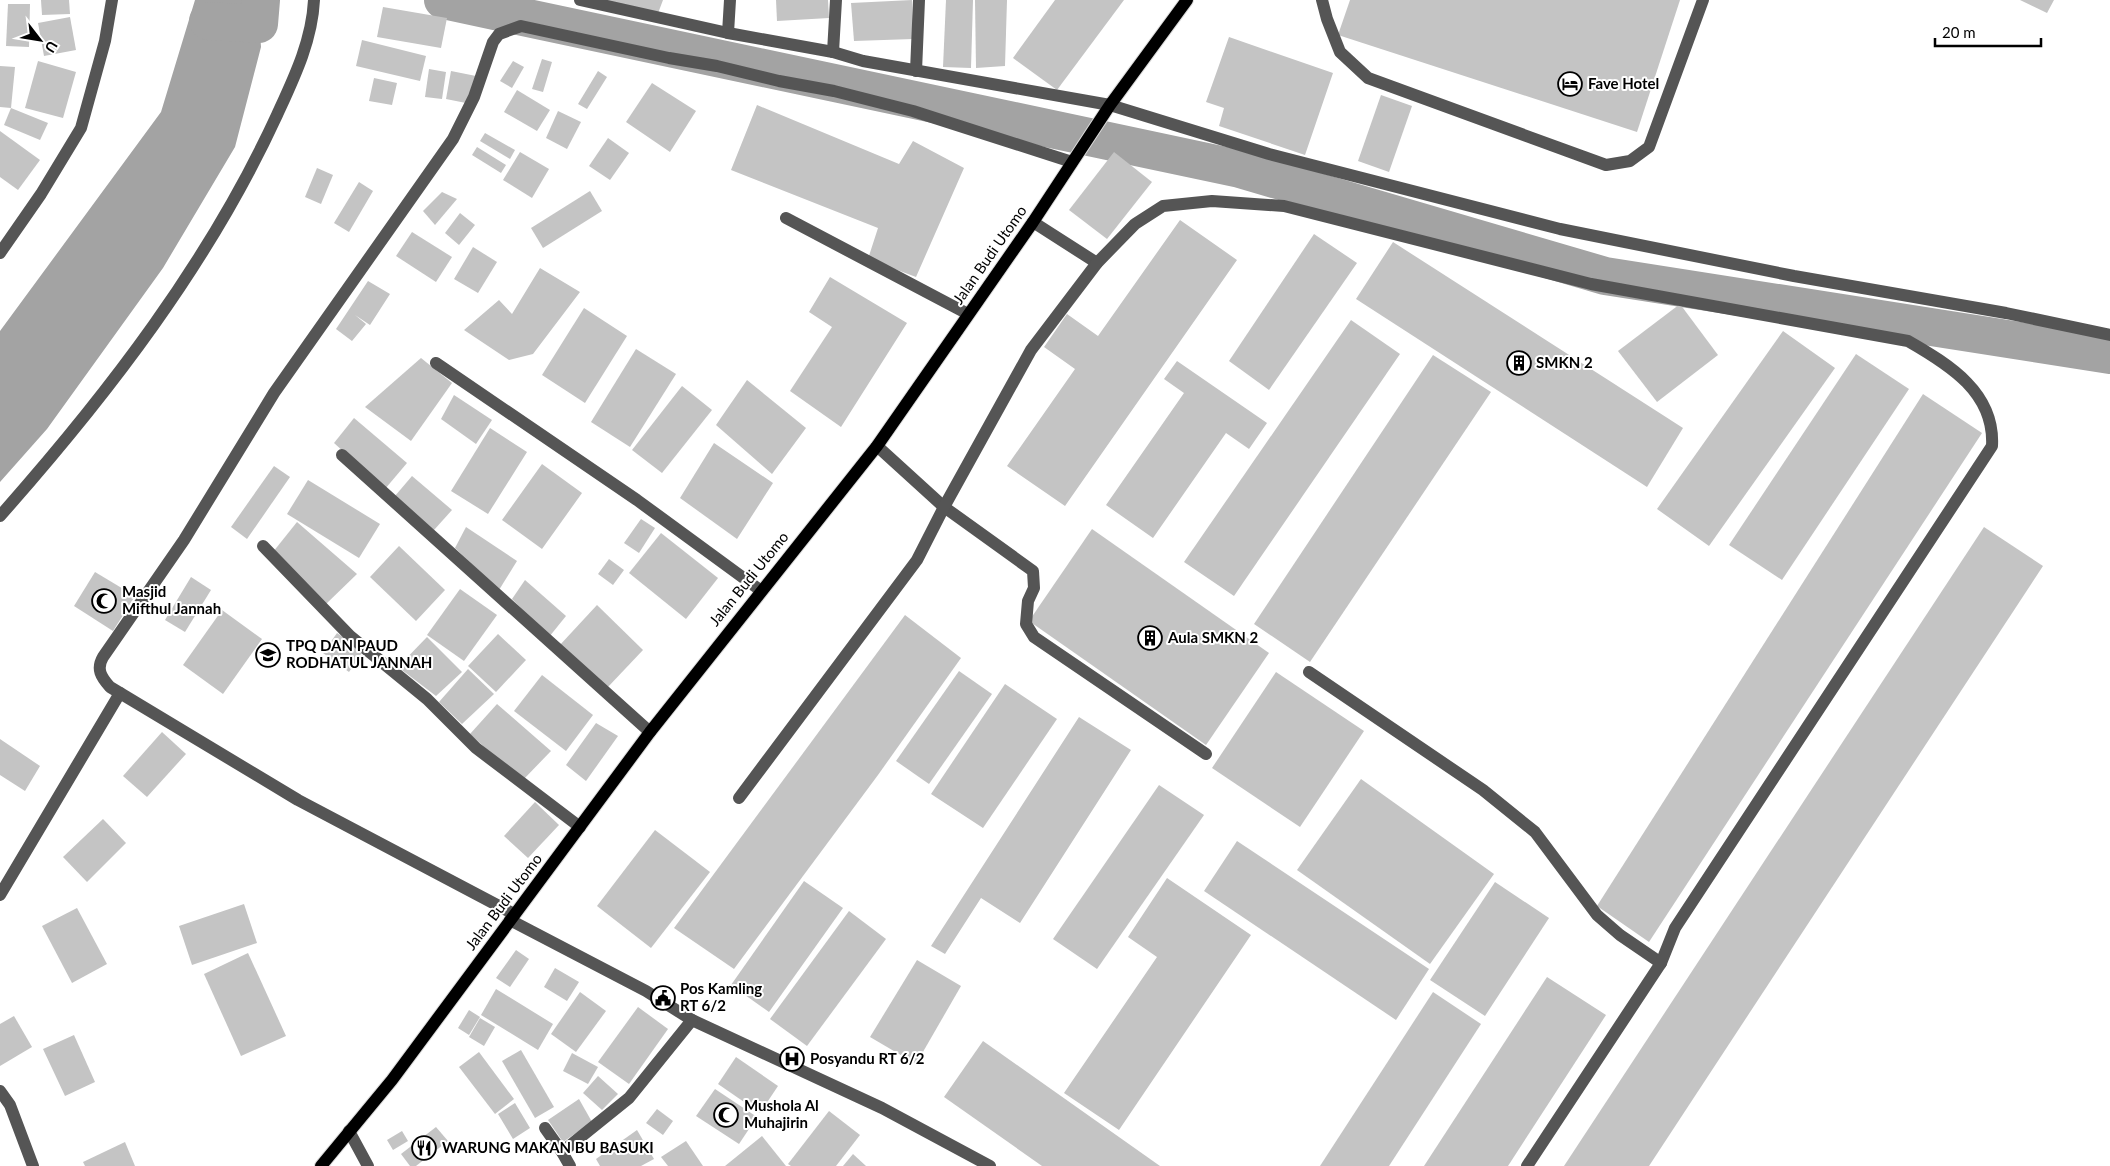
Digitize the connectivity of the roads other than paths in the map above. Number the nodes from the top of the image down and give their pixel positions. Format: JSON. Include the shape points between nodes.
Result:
{"nodes":[{"id":1,"x":112,"y":0,"type":"edge"},
{"id":2,"x":314,"y":0,"type":"edge"},
{"id":3,"x":580,"y":0,"type":"edge"},
{"id":4,"x":730,"y":0,"type":"edge"},
{"id":5,"x":836,"y":0,"type":"edge"},
{"id":6,"x":919,"y":0,"type":"edge"},
{"id":7,"x":1187,"y":0,"type":"edge"},
{"id":8,"x":1322,"y":0,"type":"edge"},
{"id":9,"x":1703,"y":0,"type":"edge"},
{"id":10,"x":728,"y":33,"type":"junction"},
{"id":11,"x":833,"y":52,"type":"junction"},
{"id":12,"x":916,"y":71,"type":"junction"},
{"id":13,"x":1110,"y":105,"type":"junction"},
{"id":14,"x":1075,"y":157,"type":"junction"},
{"id":15,"x":786,"y":218,"type":"dead end"},
{"id":16,"x":1033,"y":222,"type":"junction"},
{"id":17,"x":0,"y":253,"type":"edge"},
{"id":18,"x":1097,"y":263,"type":"junction"},
{"id":19,"x":968,"y":314,"type":"junction"},
{"id":20,"x":2110,"y":335,"type":"edge"},
{"id":21,"x":436,"y":363,"type":"dead end"},
{"id":22,"x":877,"y":446,"type":"junction"},
{"id":23,"x":342,"y":455,"type":"dead end"},
{"id":24,"x":944,"y":507,"type":"junction"},
{"id":25,"x":0,"y":516,"type":"edge"},
{"id":26,"x":263,"y":546,"type":"dead end"},
{"id":27,"x":760,"y":590,"type":"junction"},
{"id":28,"x":1309,"y":672,"type":"dead end"},
{"id":29,"x":120,"y":693,"type":"junction"},
{"id":30,"x":650,"y":732,"type":"junction"},
{"id":31,"x":1206,"y":754,"type":"dead end"},
{"id":32,"x":739,"y":798,"type":"dead end"},
{"id":33,"x":580,"y":827,"type":"junction"},
{"id":34,"x":0,"y":895,"type":"edge"},
{"id":35,"x":512,"y":917,"type":"junction"},
{"id":36,"x":1661,"y":963,"type":"junction"},
{"id":37,"x":692,"y":1020,"type":"junction"},
{"id":38,"x":0,"y":1091,"type":"edge"},
{"id":39,"x":545,"y":1128,"type":"dead end"},
{"id":40,"x":349,"y":1131,"type":"junction"},
{"id":41,"x":562,"y":1152,"type":"junction"},
{"id":42,"x":33,"y":1166,"type":"edge"},
{"id":43,"x":321,"y":1166,"type":"edge"},
{"id":44,"x":368,"y":1166,"type":"edge"},
{"id":45,"x":570,"y":1166,"type":"edge"},
{"id":46,"x":990,"y":1166,"type":"edge"},
{"id":47,"x":1527,"y":1166,"type":"edge"}],
"edges":[{"from":1,"to":17,"type":"street","via":[[105,41],[81,128]]},
{"from":2,"to":25,"type":"street","via":[[303,57],[244,184],[161,317],[62,445]]},
{"from":3,"to":10,"type":"street"},
{"from":4,"to":10,"type":"street"},
{"from":5,"to":11,"type":"street"},
{"from":6,"to":12,"type":"street"},
{"from":7,"to":13,"type":"main road","name":"Jalan Budi Utomo"},
{"from":8,"to":9,"type":"street","via":[[1340,52],[1368,78],[1606,165],[1630,161],[1649,147]]},
{"from":10,"to":11,"type":"street"},
{"from":11,"to":12,"type":"street"},
{"from":12,"to":13,"type":"street"},
{"from":13,"to":14,"type":"main road","name":"Jalan Budi Utomo"},
{"from":13,"to":20,"type":"street","via":[[1269,154],[1560,229]]},
{"from":14,"to":16,"type":"main road","name":"Jalan Budi Utomo"},
{"from":14,"to":29,"type":"street","via":[[834,91],[521,26],[504,31],[493,42],[474,97],[453,139],[274,393],[184,540],[100,662],[102,679]]},
{"from":15,"to":19,"type":"street"},
{"from":16,"to":18,"type":"street"},
{"from":16,"to":19,"type":"main road","name":"Jalan Budi Utomo"},
{"from":18,"to":24,"type":"street","via":[[1031,350]]},
{"from":18,"to":36,"type":"street","via":[[1135,224],[1164,206],[1212,200],[1284,206],[1591,284],[1908,341],[1941,360],[1970,386],[1991,420],[1992,446],[1675,928]]},
{"from":19,"to":22,"type":"main road","name":"Jalan Budi Utomo"},
{"from":21,"to":27,"type":"street","via":[[637,500]]},
{"from":22,"to":24,"type":"street"},
{"from":22,"to":27,"type":"main road","name":"Jalan Budi Utomo"},
{"from":23,"to":30,"type":"street"},
{"from":24,"to":31,"type":"street","via":[[1033,571],[1034,588],[1028,601],[1026,624],[1034,637]]},
{"from":24,"to":32,"type":"street","via":[[917,560]]},
{"from":26,"to":33,"type":"street","via":[[350,636],[428,699],[476,748]]},
{"from":27,"to":30,"type":"main road","name":"Jalan Budi Utomo"},
{"from":28,"to":36,"type":"street","via":[[1483,790],[1535,832],[1597,915]]},
{"from":29,"to":34,"type":"street"},
{"from":29,"to":35,"type":"street","via":[[298,800]]},
{"from":30,"to":33,"type":"main road","name":"Jalan Budi Utomo"},
{"from":33,"to":35,"type":"main road","name":"Jalan Budi Utomo"},
{"from":35,"to":37,"type":"street","via":[[646,990]]},
{"from":35,"to":40,"type":"main road","name":"Jalan Budi Utomo","via":[[392,1080]]},
{"from":36,"to":47,"type":"street"},
{"from":37,"to":41,"type":"street","via":[[629,1098]]},
{"from":37,"to":46,"type":"street","via":[[882,1108]]},
{"from":38,"to":42,"type":"street","via":[[10,1105]]},
{"from":39,"to":41,"type":"street"},
{"from":40,"to":43,"type":"main road","name":"Jalan Budi Utomo"},
{"from":40,"to":44,"type":"street"},
{"from":41,"to":45,"type":"street"}]}
